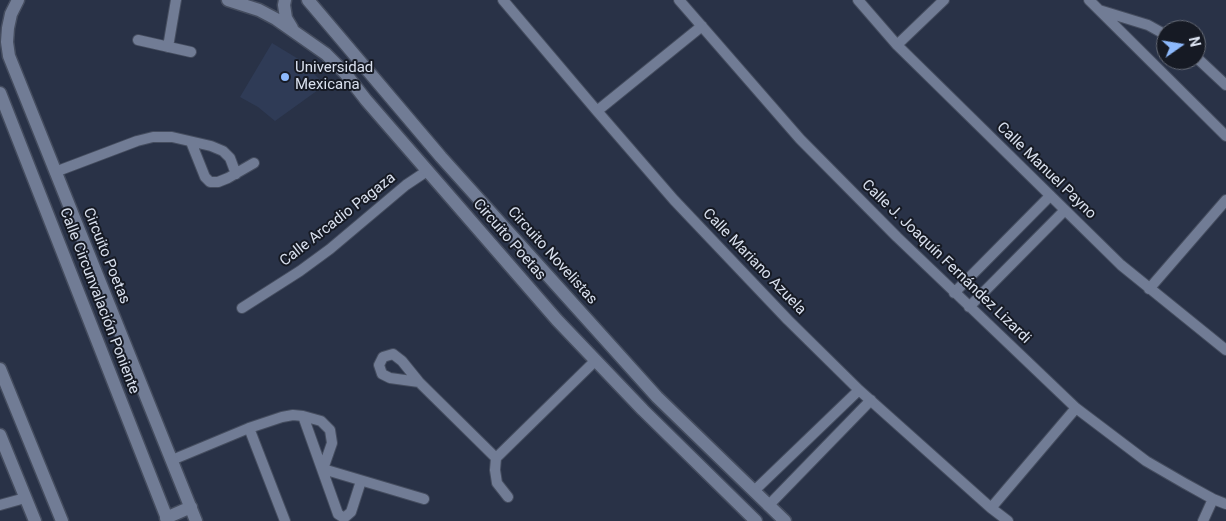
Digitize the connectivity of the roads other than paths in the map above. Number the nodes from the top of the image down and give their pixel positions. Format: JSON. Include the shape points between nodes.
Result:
{"nodes":[{"id":1,"x":176,"y":0,"type":"edge"},
{"id":2,"x":285,"y":0,"type":"edge"},
{"id":3,"x":308,"y":0,"type":"edge"},
{"id":4,"x":679,"y":0,"type":"edge"},
{"id":5,"x":858,"y":0,"type":"edge"},
{"id":6,"x":944,"y":0,"type":"edge"},
{"id":7,"x":1089,"y":0,"type":"edge"},
{"id":8,"x":14,"y":1,"type":"edge"},
{"id":9,"x":236,"y":1,"type":"edge"},
{"id":10,"x":506,"y":1,"type":"edge"},
{"id":11,"x":1098,"y":10,"type":"junction"},
{"id":12,"x":702,"y":26,"type":"junction"},
{"id":13,"x":4,"y":27,"type":"edge"},
{"id":14,"x":292,"y":28,"type":"junction"},
{"id":15,"x":1156,"y":29,"type":"edge"},
{"id":16,"x":138,"y":40,"type":"dead end"},
{"id":17,"x":897,"y":45,"type":"junction"},
{"id":18,"x":168,"y":47,"type":"junction"},
{"id":19,"x":191,"y":52,"type":"dead end"},
{"id":20,"x":1206,"y":67,"type":"edge"},
{"id":21,"x":1226,"y":86,"type":"edge"},
{"id":22,"x":0,"y":92,"type":"edge"},
{"id":23,"x":597,"y":111,"type":"junction"},
{"id":24,"x":1226,"y":136,"type":"edge"},
{"id":25,"x":191,"y":142,"type":"junction"},
{"id":26,"x":254,"y":163,"type":"dead end"},
{"id":27,"x":426,"y":171,"type":"junction"},
{"id":28,"x":55,"y":172,"type":"junction"},
{"id":29,"x":236,"y":174,"type":"junction"},
{"id":30,"x":1050,"y":196,"type":"junction"},
{"id":31,"x":1226,"y":200,"type":"edge"},
{"id":32,"x":1065,"y":210,"type":"junction"},
{"id":33,"x":1149,"y":288,"type":"junction"},
{"id":34,"x":954,"y":292,"type":"junction"},
{"id":35,"x":969,"y":307,"type":"junction"},
{"id":36,"x":242,"y":308,"type":"dead end"},
{"id":37,"x":1226,"y":350,"type":"edge"},
{"id":38,"x":596,"y":360,"type":"junction"},
{"id":39,"x":0,"y":369,"type":"edge"},
{"id":40,"x":419,"y":382,"type":"junction"},
{"id":41,"x":859,"y":390,"type":"junction"},
{"id":42,"x":871,"y":400,"type":"junction"},
{"id":43,"x":1076,"y":408,"type":"junction"},
{"id":44,"x":303,"y":416,"type":"junction"},
{"id":45,"x":249,"y":428,"type":"junction"},
{"id":46,"x":0,"y":435,"type":"edge"},
{"id":47,"x":496,"y":458,"type":"junction"},
{"id":48,"x":172,"y":460,"type":"junction"},
{"id":49,"x":323,"y":470,"type":"junction"},
{"id":50,"x":361,"y":480,"type":"junction"},
{"id":51,"x":754,"y":491,"type":"junction"},
{"id":52,"x":508,"y":497,"type":"dead end"},
{"id":53,"x":25,"y":498,"type":"junction"},
{"id":54,"x":424,"y":499,"type":"dead end"},
{"id":55,"x":1213,"y":499,"type":"junction"},
{"id":56,"x":1226,"y":504,"type":"edge"},
{"id":57,"x":0,"y":505,"type":"edge"},
{"id":58,"x":768,"y":506,"type":"junction"},
{"id":59,"x":191,"y":507,"type":"junction"},
{"id":60,"x":991,"y":508,"type":"junction"},
{"id":61,"x":167,"y":519,"type":"edge"},
{"id":62,"x":35,"y":521,"type":"edge"},
{"id":63,"x":62,"y":521,"type":"edge"},
{"id":64,"x":196,"y":521,"type":"edge"},
{"id":65,"x":285,"y":521,"type":"edge"},
{"id":66,"x":756,"y":521,"type":"edge"},
{"id":67,"x":785,"y":521,"type":"edge"},
{"id":68,"x":1008,"y":521,"type":"edge"},
{"id":69,"x":1203,"y":521,"type":"edge"}],
"edges":[{"from":1,"to":18,"type":"street"},
{"from":2,"to":14,"type":"main road","via":[[286,18]]},
{"from":3,"to":51,"type":"main road","name":"Circuito Novelistas","via":[[441,157],[650,390]]},
{"from":4,"to":12,"type":"street","name":"Calle J. Joaquín Fernández Lizardi"},
{"from":5,"to":17,"type":"street","name":"Calle Manuel Payno"},
{"from":6,"to":17,"type":"street"},
{"from":7,"to":11,"type":"street"},
{"from":8,"to":13,"type":"main road","name":"Circuito Poetas"},
{"from":9,"to":14,"type":"main road","name":"Circuito Poetas"},
{"from":10,"to":23,"type":"street","name":"Calle Mariano Azuela"},
{"from":11,"to":15,"type":"street"},
{"from":11,"to":24,"type":"street"},
{"from":12,"to":23,"type":"street"},
{"from":12,"to":34,"type":"street","name":"Calle J. Joaquín Fernández Lizardi","via":[[800,139]]},
{"from":13,"to":28,"type":"main road","name":"Circuito Poetas","via":[[10,56]]},
{"from":14,"to":27,"type":"main road","name":"Circuito Poetas","via":[[345,73]]},
{"from":16,"to":18,"type":"street"},
{"from":17,"to":30,"type":"street","name":"Calle Manuel Payno"},
{"from":18,"to":19,"type":"street"},
{"from":20,"to":21,"type":"street"},
{"from":22,"to":61,"type":"main road","name":"Calle Circunvalación Poniente"},
{"from":23,"to":41,"type":"street","name":"Calle Mariano Azuela","via":[[674,200]]},
{"from":25,"to":28,"type":"street","via":[[153,137]]},
{"from":25,"to":29,"type":"street","via":[[222,151],[230,158]]},
{"from":25,"to":29,"type":"street","via":[[210,182]]},
{"from":26,"to":29,"type":"street"},
{"from":27,"to":36,"type":"street","name":"Calle Arcadio Pagaza","via":[[300,272]]},
{"from":27,"to":38,"type":"main road","name":"Circuito Poetas"},
{"from":28,"to":48,"type":"main road","name":"Circuito Poetas"},
{"from":30,"to":32,"type":"street","name":"Calle Manuel Payno"},
{"from":30,"to":34,"type":"street"},
{"from":31,"to":33,"type":"street"},
{"from":32,"to":33,"type":"street","name":"Calle Manuel Payno"},
{"from":32,"to":35,"type":"street"},
{"from":33,"to":37,"type":"street","name":"Calle Manuel Payno"},
{"from":34,"to":35,"type":"street","name":"Calle J. Joaquín Fernández Lizardi"},
{"from":35,"to":43,"type":"street","name":"Calle J. Joaquín Fernández Lizardi"},
{"from":38,"to":47,"type":"street"},
{"from":38,"to":66,"type":"main road","name":"Circuito Poetas"},
{"from":39,"to":63,"type":"main road"},
{"from":40,"to":40,"type":"street","via":[[382,374],[379,365],[383,357],[393,354]]},
{"from":40,"to":47,"type":"street"},
{"from":41,"to":42,"type":"street","name":"Calle Mariano Azuela"},
{"from":41,"to":51,"type":"street"},
{"from":42,"to":58,"type":"street"},
{"from":42,"to":60,"type":"street","name":"Calle Mariano Azuela"},
{"from":43,"to":55,"type":"street","name":"Calle J. Joaquín Fernández Lizardi","via":[[1146,461]]},
{"from":43,"to":60,"type":"street"},
{"from":44,"to":45,"type":"street","via":[[282,417]]},
{"from":44,"to":49,"type":"street"},
{"from":44,"to":49,"type":"street","via":[[321,421],[330,430],[332,443]]},
{"from":45,"to":48,"type":"street"},
{"from":45,"to":65,"type":"street"},
{"from":46,"to":53,"type":"main road"},
{"from":47,"to":52,"type":"street","via":[[497,483]]},
{"from":48,"to":59,"type":"main road","name":"Circuito Poetas"},
{"from":49,"to":50,"type":"street"},
{"from":49,"to":50,"type":"street","via":[[338,514],[344,518],[351,512]]},
{"from":50,"to":54,"type":"street"},
{"from":51,"to":58,"type":"main road","name":"Circuito Novelistas"},
{"from":53,"to":57,"type":"street"},
{"from":53,"to":62,"type":"main road"},
{"from":55,"to":56,"type":"street","name":"Calle J. Joaquín Fernández Lizardi"},
{"from":55,"to":69,"type":"street"},
{"from":58,"to":67,"type":"main road","name":"Circuito Novelistas"},
{"from":59,"to":61,"type":"main road"},
{"from":59,"to":64,"type":"main road","name":"Circuito Poetas"},
{"from":60,"to":68,"type":"street","name":"Calle Mariano Azuela"}]}
